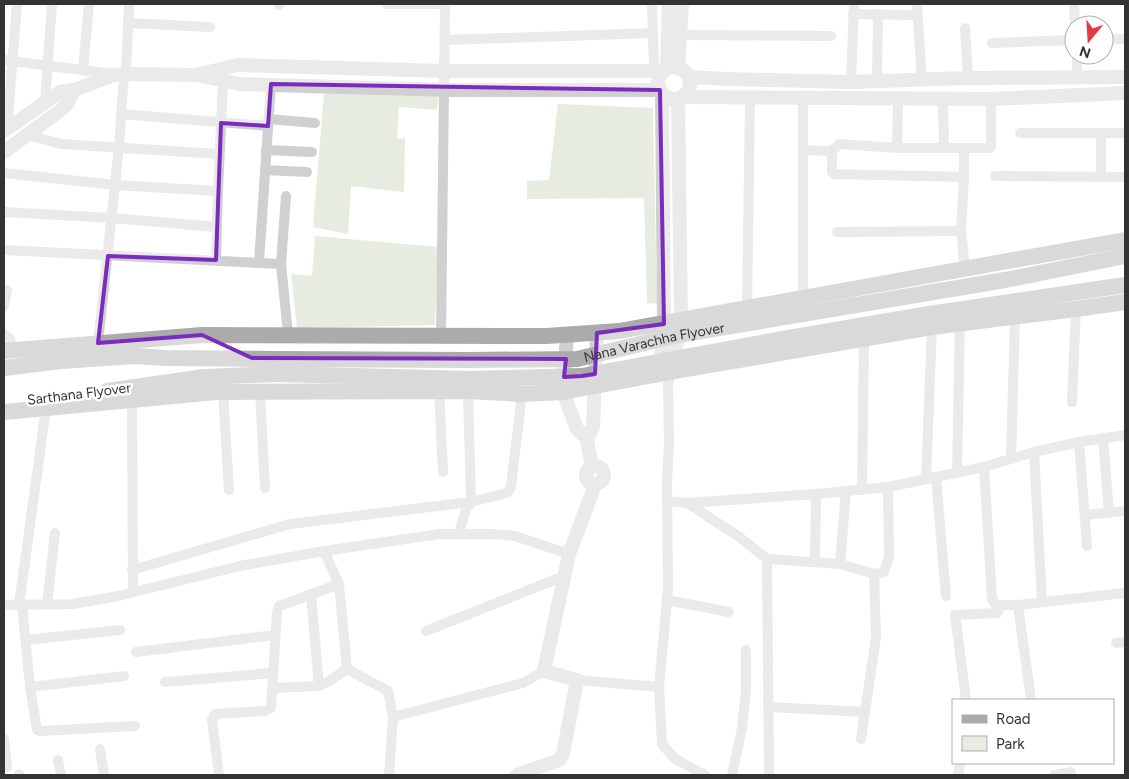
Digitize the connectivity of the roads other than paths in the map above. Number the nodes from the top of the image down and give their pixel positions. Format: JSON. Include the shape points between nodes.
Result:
{"nodes":[{"id":1,"x":17,"y":4,"type":"edge"},
{"id":2,"x":52,"y":4,"type":"edge"},
{"id":3,"x":89,"y":4,"type":"edge"},
{"id":4,"x":130,"y":4,"type":"edge"},
{"id":5,"x":387,"y":4,"type":"edge"},
{"id":6,"x":445,"y":4,"type":"edge"},
{"id":7,"x":652,"y":4,"type":"edge"},
{"id":8,"x":669,"y":4,"type":"edge"},
{"id":9,"x":682,"y":4,"type":"edge"},
{"id":10,"x":917,"y":4,"type":"edge"},
{"id":11,"x":854,"y":9,"type":"edge"},
{"id":12,"x":878,"y":14,"type":"junction"},
{"id":13,"x":918,"y":15,"type":"junction"},
{"id":14,"x":129,"y":23,"type":"junction"},
{"id":15,"x":210,"y":27,"type":"dead end"},
{"id":16,"x":965,"y":28,"type":"dead end"},
{"id":17,"x":653,"y":33,"type":"junction"},
{"id":18,"x":680,"y":35,"type":"junction"},
{"id":19,"x":831,"y":36,"type":"dead end"},
{"id":20,"x":445,"y":40,"type":"junction"},
{"id":21,"x":1064,"y":40,"type":"edge"},
{"id":22,"x":992,"y":43,"type":"dead end"},
{"id":23,"x":8,"y":60,"type":"edge"},
{"id":24,"x":48,"y":65,"type":"junction"},
{"id":25,"x":1077,"y":65,"type":"edge"},
{"id":26,"x":666,"y":69,"type":"junction"},
{"id":27,"x":83,"y":70,"type":"junction"},
{"id":28,"x":445,"y":71,"type":"junction"},
{"id":29,"x":121,"y":74,"type":"junction"},
{"id":30,"x":197,"y":75,"type":"junction"},
{"id":31,"x":689,"y":77,"type":"junction"},
{"id":32,"x":1078,"y":77,"type":"junction"},
{"id":33,"x":1125,"y":77,"type":"edge"},
{"id":34,"x":968,"y":78,"type":"junction"},
{"id":35,"x":223,"y":81,"type":"junction"},
{"id":36,"x":922,"y":81,"type":"junction"},
{"id":37,"x":851,"y":82,"type":"junction"},
{"id":38,"x":877,"y":82,"type":"junction"},
{"id":39,"x":270,"y":84,"type":"junction"},
{"id":40,"x":74,"y":90,"type":"junction"},
{"id":41,"x":445,"y":90,"type":"junction"},
{"id":42,"x":661,"y":92,"type":"junction"},
{"id":43,"x":1125,"y":94,"type":"edge"},
{"id":44,"x":680,"y":98,"type":"junction"},
{"id":45,"x":750,"y":98,"type":"junction"},
{"id":46,"x":803,"y":99,"type":"junction"},
{"id":47,"x":991,"y":99,"type":"junction"},
{"id":48,"x":898,"y":100,"type":"junction"},
{"id":49,"x":943,"y":100,"type":"junction"},
{"id":50,"x":44,"y":101,"type":"junction"},
{"id":51,"x":121,"y":114,"type":"junction"},
{"id":52,"x":268,"y":122,"type":"junction"},
{"id":53,"x":221,"y":123,"type":"junction"},
{"id":54,"x":315,"y":123,"type":"dead end"},
{"id":55,"x":5,"y":130,"type":"edge"},
{"id":56,"x":1020,"y":133,"type":"dead end"},
{"id":57,"x":1101,"y":133,"type":"junction"},
{"id":58,"x":1125,"y":133,"type":"edge"},
{"id":59,"x":28,"y":135,"type":"junction"},
{"id":60,"x":119,"y":147,"type":"junction"},
{"id":61,"x":897,"y":148,"type":"junction"},
{"id":62,"x":944,"y":148,"type":"junction"},
{"id":63,"x":964,"y":149,"type":"junction"},
{"id":64,"x":266,"y":150,"type":"junction"},
{"id":65,"x":803,"y":150,"type":"junction"},
{"id":66,"x":832,"y":150,"type":"junction"},
{"id":67,"x":4,"y":152,"type":"edge"},
{"id":68,"x":312,"y":152,"type":"dead end"},
{"id":69,"x":219,"y":154,"type":"junction"},
{"id":70,"x":265,"y":170,"type":"junction"},
{"id":71,"x":307,"y":172,"type":"dead end"},
{"id":72,"x":4,"y":173,"type":"edge"},
{"id":73,"x":995,"y":176,"type":"dead end"},
{"id":74,"x":1101,"y":176,"type":"junction"},
{"id":75,"x":964,"y":177,"type":"junction"},
{"id":76,"x":1125,"y":177,"type":"edge"},
{"id":77,"x":115,"y":185,"type":"junction"},
{"id":78,"x":218,"y":191,"type":"junction"},
{"id":79,"x":286,"y":196,"type":"dead end"},
{"id":80,"x":4,"y":212,"type":"edge"},
{"id":81,"x":112,"y":218,"type":"junction"},
{"id":82,"x":216,"y":227,"type":"junction"},
{"id":83,"x":961,"y":231,"type":"junction"},
{"id":84,"x":836,"y":232,"type":"dead end"},
{"id":85,"x":1125,"y":240,"type":"edge"},
{"id":86,"x":4,"y":250,"type":"edge"},
{"id":87,"x":1047,"y":254,"type":"junction"},
{"id":88,"x":108,"y":256,"type":"junction"},
{"id":89,"x":1125,"y":256,"type":"edge"},
{"id":90,"x":1106,"y":259,"type":"junction"},
{"id":91,"x":216,"y":260,"type":"junction"},
{"id":92,"x":259,"y":262,"type":"junction"},
{"id":93,"x":281,"y":264,"type":"junction"},
{"id":94,"x":1125,"y":266,"type":"edge"},
{"id":95,"x":965,"y":268,"type":"junction"},
{"id":96,"x":1051,"y":270,"type":"junction"},
{"id":97,"x":1125,"y":274,"type":"edge"},
{"id":98,"x":1125,"y":285,"type":"edge"},
{"id":99,"x":1092,"y":288,"type":"junction"},
{"id":100,"x":7,"y":290,"type":"dead end"},
{"id":101,"x":803,"y":298,"type":"junction"},
{"id":102,"x":1125,"y":302,"type":"edge"},
{"id":103,"x":4,"y":307,"type":"edge"},
{"id":104,"x":747,"y":309,"type":"junction"},
{"id":105,"x":1076,"y":309,"type":"junction"},
{"id":106,"x":960,"y":317,"type":"junction"},
{"id":107,"x":1014,"y":317,"type":"junction"},
{"id":108,"x":930,"y":320,"type":"junction"},
{"id":109,"x":681,"y":321,"type":"junction"},
{"id":110,"x":664,"y":324,"type":"junction"},
{"id":111,"x":597,"y":333,"type":"junction"},
{"id":112,"x":4,"y":334,"type":"edge"},
{"id":113,"x":288,"y":334,"type":"junction"},
{"id":114,"x":202,"y":335,"type":"junction"},
{"id":115,"x":441,"y":336,"type":"junction"},
{"id":116,"x":568,"y":336,"type":"junction"},
{"id":117,"x":160,"y":339,"type":"junction"},
{"id":118,"x":864,"y":339,"type":"junction"},
{"id":119,"x":98,"y":343,"type":"junction"},
{"id":120,"x":8,"y":350,"type":"edge"},
{"id":121,"x":135,"y":356,"type":"junction"},
{"id":122,"x":252,"y":358,"type":"junction"},
{"id":123,"x":277,"y":366,"type":"junction"},
{"id":124,"x":4,"y":368,"type":"edge"},
{"id":125,"x":666,"y":376,"type":"junction"},
{"id":126,"x":204,"y":377,"type":"junction"},
{"id":127,"x":155,"y":384,"type":"junction"},
{"id":128,"x":594,"y":386,"type":"junction"},
{"id":129,"x":439,"y":391,"type":"junction"},
{"id":130,"x":468,"y":391,"type":"junction"},
{"id":131,"x":222,"y":392,"type":"junction"},
{"id":132,"x":260,"y":392,"type":"junction"},
{"id":133,"x":563,"y":392,"type":"junction"},
{"id":134,"x":178,"y":394,"type":"junction"},
{"id":135,"x":522,"y":394,"type":"junction"},
{"id":136,"x":132,"y":399,"type":"junction"},
{"id":137,"x":4,"y":402,"type":"edge"},
{"id":138,"x":1072,"y":402,"type":"dead end"},
{"id":139,"x":46,"y":408,"type":"junction"},
{"id":140,"x":4,"y":412,"type":"edge"},
{"id":141,"x":1125,"y":435,"type":"edge"},
{"id":142,"x":1103,"y":438,"type":"junction"},
{"id":143,"x":587,"y":439,"type":"junction"},
{"id":144,"x":1079,"y":442,"type":"junction"},
{"id":145,"x":1034,"y":452,"type":"junction"},
{"id":146,"x":1011,"y":459,"type":"junction"},
{"id":147,"x":984,"y":467,"type":"junction"},
{"id":148,"x":443,"y":472,"type":"dead end"},
{"id":149,"x":957,"y":473,"type":"junction"},
{"id":150,"x":931,"y":478,"type":"junction"},
{"id":151,"x":888,"y":487,"type":"junction"},
{"id":152,"x":265,"y":488,"type":"dead end"},
{"id":153,"x":229,"y":490,"type":"dead end"},
{"id":154,"x":862,"y":490,"type":"junction"},
{"id":155,"x":846,"y":491,"type":"junction"},
{"id":156,"x":816,"y":494,"type":"junction"},
{"id":157,"x":667,"y":501,"type":"junction"},
{"id":158,"x":471,"y":502,"type":"junction"},
{"id":159,"x":687,"y":503,"type":"junction"},
{"id":160,"x":1125,"y":511,"type":"edge"},
{"id":161,"x":1109,"y":513,"type":"junction"},
{"id":162,"x":1085,"y":514,"type":"junction"},
{"id":163,"x":55,"y":533,"type":"dead end"},
{"id":164,"x":459,"y":533,"type":"junction"},
{"id":165,"x":1087,"y":546,"type":"dead end"},
{"id":166,"x":324,"y":551,"type":"junction"},
{"id":167,"x":569,"y":554,"type":"junction"},
{"id":168,"x":767,"y":559,"type":"junction"},
{"id":169,"x":815,"y":562,"type":"junction"},
{"id":170,"x":840,"y":564,"type":"junction"},
{"id":171,"x":132,"y":570,"type":"junction"},
{"id":172,"x":874,"y":574,"type":"junction"},
{"id":173,"x":564,"y":576,"type":"junction"},
{"id":174,"x":339,"y":584,"type":"junction"},
{"id":175,"x":133,"y":592,"type":"junction"},
{"id":176,"x":1125,"y":593,"type":"edge"},
{"id":177,"x":311,"y":594,"type":"junction"},
{"id":178,"x":946,"y":596,"type":"dead end"},
{"id":179,"x":667,"y":600,"type":"junction"},
{"id":180,"x":1042,"y":602,"type":"junction"},
{"id":181,"x":47,"y":604,"type":"junction"},
{"id":182,"x":1018,"y":604,"type":"junction"},
{"id":183,"x":4,"y":605,"type":"edge"},
{"id":184,"x":21,"y":605,"type":"junction"},
{"id":185,"x":1002,"y":606,"type":"junction"},
{"id":186,"x":728,"y":612,"type":"dead end"},
{"id":187,"x":120,"y":630,"type":"dead end"},
{"id":188,"x":426,"y":631,"type":"dead end"},
{"id":189,"x":276,"y":635,"type":"junction"},
{"id":190,"x":26,"y":640,"type":"junction"},
{"id":191,"x":746,"y":650,"type":"dead end"},
{"id":192,"x":136,"y":652,"type":"dead end"},
{"id":193,"x":347,"y":668,"type":"junction"},
{"id":194,"x":544,"y":671,"type":"junction"},
{"id":195,"x":273,"y":673,"type":"junction"},
{"id":196,"x":124,"y":676,"type":"dead end"},
{"id":197,"x":577,"y":680,"type":"junction"},
{"id":198,"x":165,"y":682,"type":"dead end"},
{"id":199,"x":319,"y":686,"type":"junction"},
{"id":200,"x":30,"y":687,"type":"junction"},
{"id":201,"x":659,"y":687,"type":"junction"},
{"id":202,"x":272,"y":688,"type":"junction"},
{"id":203,"x":966,"y":699,"type":"edge"},
{"id":204,"x":1031,"y":699,"type":"edge"},
{"id":205,"x":770,"y":707,"type":"junction"},
{"id":206,"x":866,"y":712,"type":"junction"},
{"id":207,"x":393,"y":717,"type":"junction"},
{"id":208,"x":135,"y":726,"type":"dead end"},
{"id":209,"x":4,"y":739,"type":"edge"},
{"id":210,"x":861,"y":739,"type":"dead end"},
{"id":211,"x":100,"y":749,"type":"dead end"},
{"id":212,"x":58,"y":760,"type":"dead end"},
{"id":213,"x":7,"y":767,"type":"dead end"},
{"id":214,"x":1071,"y":772,"type":"dead end"},
{"id":215,"x":61,"y":775,"type":"edge"},
{"id":216,"x":104,"y":775,"type":"edge"},
{"id":217,"x":219,"y":775,"type":"edge"},
{"id":218,"x":389,"y":775,"type":"edge"},
{"id":219,"x":517,"y":775,"type":"edge"},
{"id":220,"x":705,"y":775,"type":"edge"},
{"id":221,"x":732,"y":775,"type":"edge"},
{"id":222,"x":770,"y":775,"type":"edge"},
{"id":223,"x":1054,"y":775,"type":"edge"}],
"edges":[{"from":1,"to":23,"type":"street"},
{"from":2,"to":24,"type":"street"},
{"from":3,"to":27,"type":"street"},
{"from":4,"to":14,"type":"street"},
{"from":5,"to":6,"type":"street"},
{"from":6,"to":20,"type":"street"},
{"from":7,"to":17,"type":"street"},
{"from":8,"to":26,"type":"street"},
{"from":9,"to":18,"type":"street"},
{"from":10,"to":13,"type":"street"},
{"from":11,"to":12,"type":"street"},
{"from":11,"to":37,"type":"street"},
{"from":12,"to":13,"type":"street"},
{"from":12,"to":38,"type":"street"},
{"from":13,"to":36,"type":"street"},
{"from":14,"to":15,"type":"street"},
{"from":14,"to":29,"type":"street"},
{"from":16,"to":34,"type":"street"},
{"from":17,"to":20,"type":"street"},
{"from":17,"to":26,"type":"street"},
{"from":18,"to":19,"type":"street"},
{"from":18,"to":26,"type":"street"},
{"from":20,"to":28,"type":"street"},
{"from":21,"to":22,"type":"street"},
{"from":23,"to":24,"type":"street"},
{"from":23,"to":55,"type":"street"},
{"from":24,"to":27,"type":"street"},
{"from":24,"to":50,"type":"street"},
{"from":25,"to":32,"type":"street"},
{"from":26,"to":28,"type":"street"},
{"from":26,"to":31,"type":"street","via":[[684,71]]},
{"from":26,"to":42,"type":"street","via":[[658,80]]},
{"from":27,"to":29,"type":"street"},
{"from":28,"to":30,"type":"street","via":[[238,65]]},
{"from":28,"to":41,"type":"street"},
{"from":29,"to":30,"type":"street"},
{"from":29,"to":40,"type":"street"},
{"from":29,"to":51,"type":"street"},
{"from":30,"to":35,"type":"street"},
{"from":31,"to":37,"type":"street"},
{"from":31,"to":44,"type":"street","via":[[690,88]]},
{"from":32,"to":33,"type":"street"},
{"from":32,"to":34,"type":"street"},
{"from":34,"to":36,"type":"street"},
{"from":35,"to":39,"type":"street"},
{"from":35,"to":53,"type":"street"},
{"from":36,"to":38,"type":"street"},
{"from":37,"to":38,"type":"street"},
{"from":39,"to":41,"type":"street"},
{"from":39,"to":52,"type":"street"},
{"from":40,"to":50,"type":"street","via":[[60,92]]},
{"from":40,"to":59,"type":"street","via":[[67,104]]},
{"from":41,"to":42,"type":"street"},
{"from":41,"to":115,"type":"street"},
{"from":42,"to":44,"type":"street","via":[[670,99]]},
{"from":42,"to":110,"type":"street"},
{"from":43,"to":47,"type":"street"},
{"from":44,"to":45,"type":"street"},
{"from":44,"to":109,"type":"street"},
{"from":45,"to":46,"type":"street"},
{"from":45,"to":104,"type":"street"},
{"from":46,"to":48,"type":"street"},
{"from":46,"to":65,"type":"street"},
{"from":47,"to":49,"type":"street"},
{"from":47,"to":63,"type":"street","via":[[991,147]]},
{"from":48,"to":49,"type":"street"},
{"from":48,"to":61,"type":"street"},
{"from":49,"to":62,"type":"street"},
{"from":50,"to":55,"type":"street"},
{"from":51,"to":53,"type":"street"},
{"from":51,"to":60,"type":"street"},
{"from":52,"to":53,"type":"street"},
{"from":52,"to":54,"type":"street"},
{"from":52,"to":64,"type":"street"},
{"from":53,"to":69,"type":"street"},
{"from":56,"to":57,"type":"street"},
{"from":57,"to":58,"type":"street"},
{"from":57,"to":74,"type":"street"},
{"from":59,"to":60,"type":"street","via":[[61,144]]},
{"from":59,"to":67,"type":"street"},
{"from":60,"to":69,"type":"street"},
{"from":60,"to":77,"type":"street"},
{"from":61,"to":62,"type":"street"},
{"from":61,"to":66,"type":"street","via":[[839,144]]},
{"from":62,"to":63,"type":"street"},
{"from":63,"to":75,"type":"street"},
{"from":64,"to":68,"type":"street"},
{"from":64,"to":70,"type":"street"},
{"from":65,"to":66,"type":"street"},
{"from":65,"to":101,"type":"street"},
{"from":66,"to":75,"type":"street","via":[[834,174]]},
{"from":69,"to":78,"type":"street"},
{"from":70,"to":71,"type":"street"},
{"from":70,"to":92,"type":"street"},
{"from":72,"to":77,"type":"street"},
{"from":73,"to":74,"type":"street"},
{"from":74,"to":76,"type":"street"},
{"from":75,"to":83,"type":"street"},
{"from":77,"to":78,"type":"street"},
{"from":77,"to":81,"type":"street"},
{"from":78,"to":82,"type":"street"},
{"from":79,"to":93,"type":"street"},
{"from":80,"to":81,"type":"street"},
{"from":81,"to":82,"type":"street"},
{"from":81,"to":88,"type":"street"},
{"from":82,"to":91,"type":"street"},
{"from":83,"to":84,"type":"street"},
{"from":83,"to":95,"type":"street"},
{"from":85,"to":87,"type":"main road"},
{"from":86,"to":88,"type":"street"},
{"from":87,"to":95,"type":"main road"},
{"from":87,"to":96,"type":"main road"},
{"from":88,"to":91,"type":"street"},
{"from":88,"to":119,"type":"street"},
{"from":89,"to":90,"type":"main road","name":"Nana Varachha Flyover"},
{"from":90,"to":94,"type":"main road"},
{"from":90,"to":96,"type":"main road","name":"Nana Varachha Flyover"},
{"from":91,"to":92,"type":"street"},
{"from":92,"to":93,"type":"street"},
{"from":93,"to":113,"type":"street"},
{"from":95,"to":101,"type":"main road"},
{"from":96,"to":123,"type":"main road","name":"Nana Varachha Flyover","bridge":true,"via":[[678,335],[577,359]]},
{"from":97,"to":99,"type":"main road","via":[[1110,277]]},
{"from":98,"to":99,"type":"main road"},
{"from":99,"to":106,"type":"main road"},
{"from":100,"to":103,"type":"street"},
{"from":101,"to":104,"type":"main road"},
{"from":102,"to":105,"type":"main road"},
{"from":104,"to":109,"type":"main road"},
{"from":105,"to":107,"type":"main road"},
{"from":105,"to":138,"type":"street"},
{"from":106,"to":107,"type":"main road"},
{"from":106,"to":108,"type":"main road","name":"Nana Varachha Flyover"},
{"from":106,"to":149,"type":"street"},
{"from":107,"to":146,"type":"street"},
{"from":108,"to":118,"type":"main road"},
{"from":108,"to":123,"type":"main road","name":"Nana Varachha Flyover","bridge":true,"via":[[793,337],[582,376],[469,379]]},
{"from":108,"to":150,"type":"street"},
{"from":109,"to":110,"type":"main road"},
{"from":109,"to":125,"type":"street"},
{"from":110,"to":111,"type":"main road"},
{"from":110,"to":125,"type":"street"},
{"from":111,"to":116,"type":"main road"},
{"from":111,"to":128,"type":"street"},
{"from":112,"to":120,"type":"street","via":[[10,339]]},
{"from":113,"to":114,"type":"main road"},
{"from":113,"to":115,"type":"main road"},
{"from":114,"to":117,"type":"main road"},
{"from":114,"to":122,"type":"main road"},
{"from":115,"to":116,"type":"main road"},
{"from":116,"to":133,"type":"street"},
{"from":117,"to":119,"type":"main road"},
{"from":117,"to":121,"type":"main road"},
{"from":118,"to":125,"type":"main road"},
{"from":118,"to":154,"type":"street"},
{"from":119,"to":120,"type":"main road"},
{"from":121,"to":122,"type":"main road","name":"Nana Varachha Flyover"},
{"from":121,"to":124,"type":"main road"},
{"from":122,"to":123,"type":"main road","name":"Nana Varachha Flyover"},
{"from":123,"to":126,"type":"main road","name":"Nana Varachha Flyover"},
{"from":125,"to":128,"type":"main road"},
{"from":125,"to":157,"type":"street"},
{"from":126,"to":127,"type":"main road","name":"Sarthana Flyover"},
{"from":126,"to":134,"type":"main road"},
{"from":127,"to":134,"type":"main road"},
{"from":127,"to":137,"type":"main road","name":"Sarthana Flyover"},
{"from":128,"to":133,"type":"main road"},
{"from":128,"to":143,"type":"street","via":[[592,427]]},
{"from":129,"to":130,"type":"main road"},
{"from":129,"to":132,"type":"main road"},
{"from":129,"to":148,"type":"street"},
{"from":130,"to":135,"type":"main road"},
{"from":130,"to":158,"type":"street"},
{"from":131,"to":132,"type":"main road"},
{"from":131,"to":134,"type":"main road"},
{"from":131,"to":153,"type":"street"},
{"from":132,"to":152,"type":"street"},
{"from":133,"to":135,"type":"main road"},
{"from":133,"to":143,"type":"street","via":[[577,429]]},
{"from":134,"to":136,"type":"main road"},
{"from":135,"to":158,"type":"street","via":[[510,490]]},
{"from":136,"to":139,"type":"main road"},
{"from":136,"to":171,"type":"street"},
{"from":139,"to":140,"type":"main road"},
{"from":139,"to":184,"type":"street"},
{"from":141,"to":142,"type":"street"},
{"from":142,"to":144,"type":"street"},
{"from":142,"to":161,"type":"street"},
{"from":143,"to":167,"type":"street","via":[[592,466],[602,470],[604,476],[603,481],[595,485]]},
{"from":144,"to":145,"type":"street"},
{"from":144,"to":162,"type":"street"},
{"from":145,"to":146,"type":"street"},
{"from":145,"to":180,"type":"street"},
{"from":146,"to":147,"type":"street"},
{"from":147,"to":149,"type":"street"},
{"from":147,"to":185,"type":"street","via":[[992,599],[996,605]]},
{"from":149,"to":150,"type":"street"},
{"from":150,"to":151,"type":"street"},
{"from":150,"to":178,"type":"street"},
{"from":151,"to":154,"type":"street"},
{"from":151,"to":172,"type":"street","via":[[889,557],[884,572]]},
{"from":154,"to":155,"type":"street"},
{"from":155,"to":156,"type":"street"},
{"from":155,"to":170,"type":"street"},
{"from":156,"to":159,"type":"street"},
{"from":156,"to":169,"type":"street"},
{"from":157,"to":159,"type":"street"},
{"from":157,"to":179,"type":"street"},
{"from":158,"to":164,"type":"street"},
{"from":158,"to":171,"type":"street","via":[[290,524]]},
{"from":159,"to":168,"type":"street"},
{"from":160,"to":161,"type":"street"},
{"from":161,"to":162,"type":"street"},
{"from":162,"to":165,"type":"street"},
{"from":163,"to":181,"type":"street"},
{"from":164,"to":166,"type":"street"},
{"from":164,"to":167,"type":"street","via":[[514,536]]},
{"from":166,"to":174,"type":"street"},
{"from":166,"to":175,"type":"street","via":[[240,566]]},
{"from":167,"to":173,"type":"street"},
{"from":168,"to":169,"type":"street"},
{"from":168,"to":205,"type":"street"},
{"from":169,"to":170,"type":"street"},
{"from":170,"to":172,"type":"street"},
{"from":171,"to":175,"type":"street"},
{"from":172,"to":206,"type":"street","via":[[876,636]]},
{"from":173,"to":188,"type":"street"},
{"from":173,"to":194,"type":"street"},
{"from":174,"to":177,"type":"street"},
{"from":174,"to":193,"type":"street"},
{"from":175,"to":181,"type":"street","via":[[73,604]]},
{"from":176,"to":180,"type":"street"},
{"from":177,"to":189,"type":"street","via":[[279,606]]},
{"from":177,"to":199,"type":"street"},
{"from":179,"to":186,"type":"street"},
{"from":179,"to":201,"type":"street"},
{"from":180,"to":182,"type":"street"},
{"from":181,"to":184,"type":"street"},
{"from":182,"to":185,"type":"street"},
{"from":182,"to":204,"type":"street"},
{"from":183,"to":184,"type":"street"},
{"from":184,"to":190,"type":"street"},
{"from":185,"to":203,"type":"street","via":[[997,613],[955,615]]},
{"from":187,"to":190,"type":"street"},
{"from":189,"to":192,"type":"street"},
{"from":189,"to":195,"type":"street"},
{"from":190,"to":200,"type":"street"},
{"from":191,"to":221,"type":"street","via":[[742,728]]},
{"from":193,"to":199,"type":"street"},
{"from":193,"to":207,"type":"street","via":[[388,690]]},
{"from":194,"to":197,"type":"street"},
{"from":194,"to":207,"type":"street","via":[[524,683]]},
{"from":195,"to":198,"type":"street"},
{"from":195,"to":202,"type":"street"},
{"from":196,"to":200,"type":"street"},
{"from":197,"to":201,"type":"street"},
{"from":197,"to":219,"type":"street","via":[[562,757]]},
{"from":199,"to":202,"type":"street"},
{"from":200,"to":208,"type":"street","via":[[37,730]]},
{"from":201,"to":220,"type":"street","via":[[662,744],[675,759]]},
{"from":202,"to":217,"type":"street","via":[[272,704],[268,710],[213,716]]},
{"from":205,"to":206,"type":"street"},
{"from":205,"to":222,"type":"street"},
{"from":206,"to":210,"type":"street"},
{"from":207,"to":218,"type":"street"},
{"from":209,"to":213,"type":"street"},
{"from":211,"to":216,"type":"street"},
{"from":212,"to":215,"type":"street"},
{"from":214,"to":223,"type":"street"}]}
